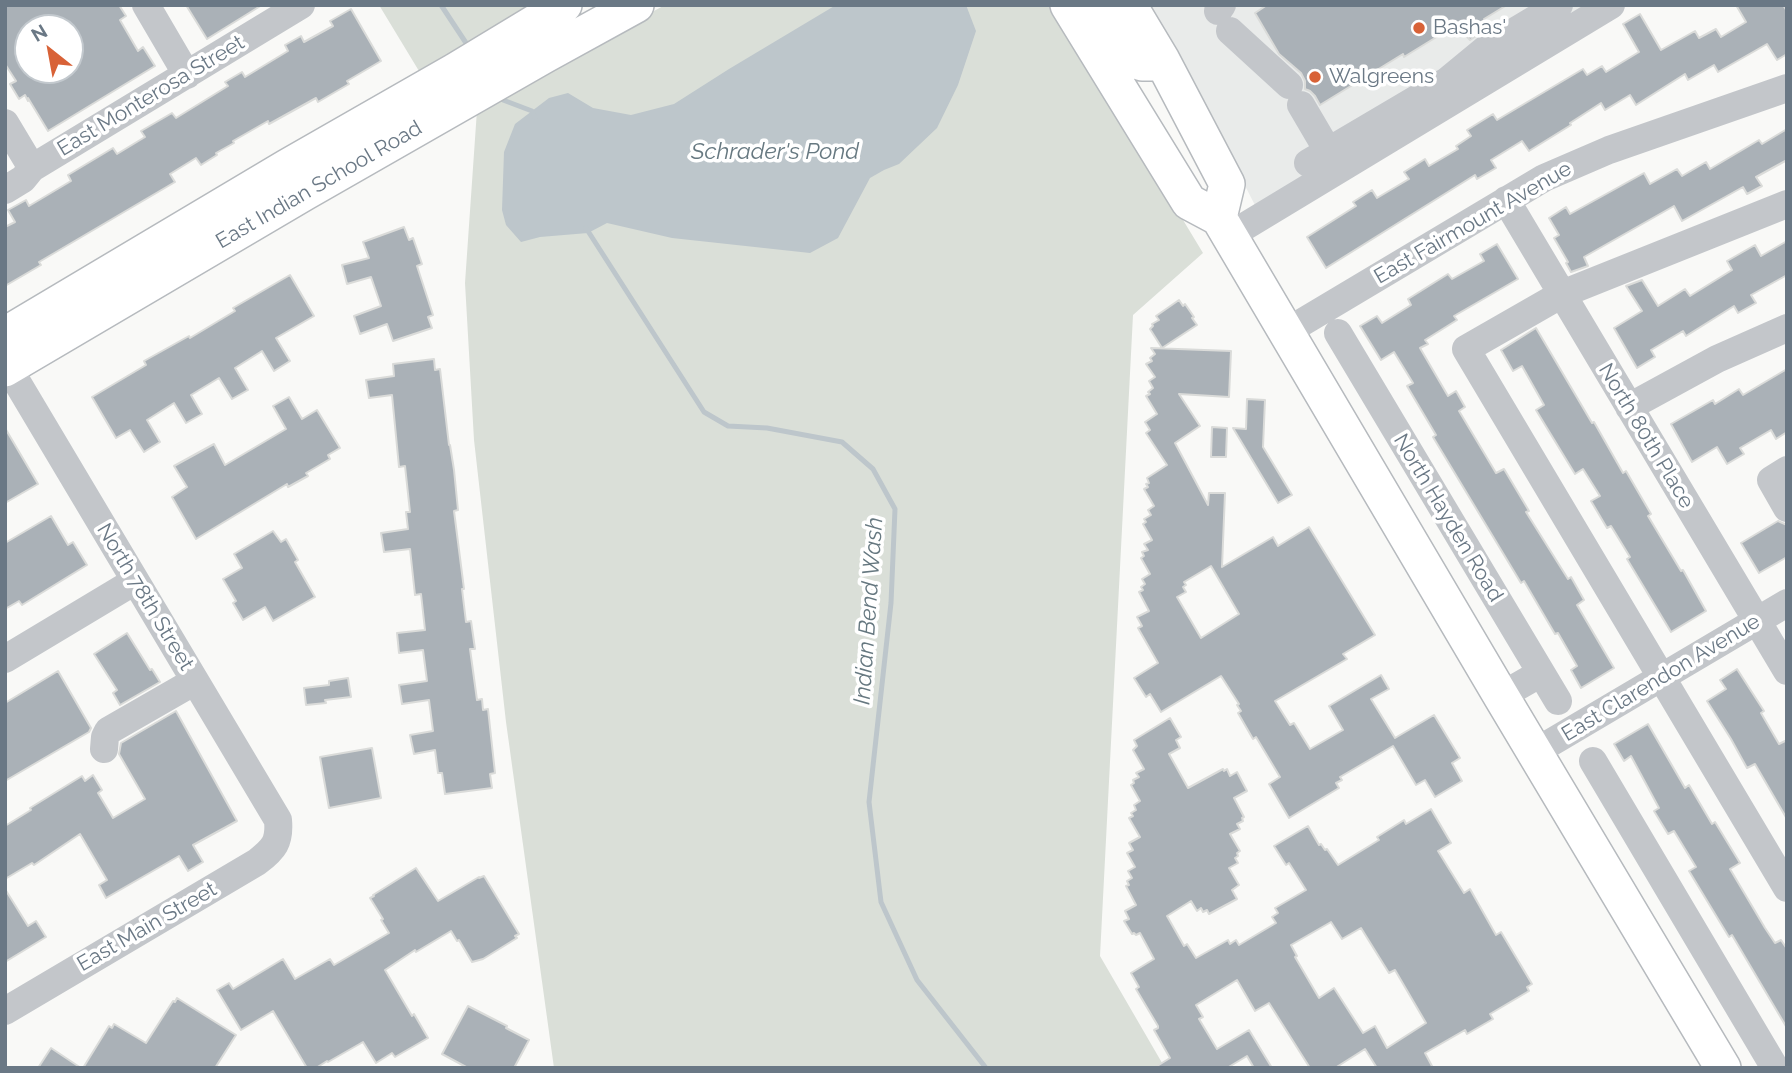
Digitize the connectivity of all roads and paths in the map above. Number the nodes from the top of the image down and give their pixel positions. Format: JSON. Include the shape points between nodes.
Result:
{"nodes":[{"id":1,"x":146,"y":5,"type":"edge"},
{"id":2,"x":301,"y":5,"type":"edge"},
{"id":3,"x":564,"y":5,"type":"edge"},
{"id":4,"x":636,"y":5,"type":"edge"},
{"id":5,"x":1068,"y":5,"type":"edge"},
{"id":6,"x":1085,"y":5,"type":"edge"},
{"id":7,"x":1129,"y":5,"type":"edge"},
{"id":8,"x":1559,"y":5,"type":"edge"},
{"id":9,"x":1611,"y":5,"type":"edge"},
{"id":10,"x":1223,"y":15,"type":"edge"},
{"id":11,"x":536,"y":41,"type":"junction"},
{"id":12,"x":1162,"y":60,"type":"junction"},
{"id":13,"x":187,"y":75,"type":"junction"},
{"id":14,"x":1787,"y":88,"type":"edge"},
{"id":15,"x":5,"y":122,"type":"edge"},
{"id":16,"x":32,"y":168,"type":"junction"},
{"id":17,"x":5,"y":190,"type":"edge"},
{"id":18,"x":1506,"y":200,"type":"junction"},
{"id":19,"x":1787,"y":204,"type":"edge"},
{"id":20,"x":1224,"y":227,"type":"junction"},
{"id":21,"x":1562,"y":294,"type":"junction"},
{"id":22,"x":1787,"y":328,"type":"edge"},
{"id":23,"x":1286,"y":332,"type":"junction"},
{"id":24,"x":1338,"y":333,"type":"dead end"},
{"id":25,"x":6,"y":358,"type":"edge"},
{"id":26,"x":1355,"y":363,"type":"junction"},
{"id":27,"x":1317,"y":386,"type":"junction"},
{"id":28,"x":1629,"y":407,"type":"junction"},
{"id":29,"x":1787,"y":470,"type":"edge"},
{"id":30,"x":1787,"y":508,"type":"edge"},
{"id":31,"x":135,"y":581,"type":"junction"},
{"id":32,"x":1787,"y":603,"type":"edge"},
{"id":33,"x":1757,"y":621,"type":"junction"},
{"id":34,"x":5,"y":659,"type":"edge"},
{"id":35,"x":1787,"y":671,"type":"edge"},
{"id":36,"x":1541,"y":673,"type":"junction"},
{"id":37,"x":1662,"y":677,"type":"junction"},
{"id":38,"x":195,"y":681,"type":"junction"},
{"id":39,"x":1501,"y":696,"type":"junction"},
{"id":40,"x":1558,"y":701,"type":"dead end"},
{"id":41,"x":104,"y":749,"type":"dead end"},
{"id":42,"x":1535,"y":752,"type":"junction"},
{"id":43,"x":1593,"y":761,"type":"dead end"},
{"id":44,"x":1610,"y":790,"type":"junction"},
{"id":45,"x":1572,"y":814,"type":"junction"},
{"id":46,"x":279,"y":834,"type":"joint"},
{"id":47,"x":1787,"y":888,"type":"edge"},
{"id":48,"x":5,"y":1011,"type":"edge"},
{"id":49,"x":1723,"y":1068,"type":"edge"},
{"id":50,"x":1775,"y":1068,"type":"edge"}],
"edges":[{"from":1,"to":13,"type":"street"},
{"from":2,"to":13,"type":"street","name":"East Monterosa Street"},
{"from":3,"to":11,"type":"main road","name":"East Indian School Road"},
{"from":4,"to":11,"type":"main road","name":"East Indian School Road"},
{"from":5,"to":20,"type":"main road","via":[[1189,202]]},
{"from":6,"to":12,"type":"main road","via":[[1133,60]]},
{"from":7,"to":12,"type":"main road"},
{"from":8,"to":10,"type":"street","via":[[1487,48],[1447,81],[1318,157],[1295,95]]},
{"from":9,"to":20,"type":"street"},
{"from":11,"to":25,"type":"main road","name":"East Indian School Road","via":[[463,84],[304,193]]},
{"from":12,"to":20,"type":"main road","via":[[1227,184]]},
{"from":13,"to":16,"type":"street","name":"East Monterosa Street"},
{"from":14,"to":18,"type":"street","name":"East Fairmount Avenue","via":[[1609,150]]},
{"from":15,"to":16,"type":"street"},
{"from":16,"to":17,"type":"street","name":"East Monterosa Street"},
{"from":18,"to":21,"type":"street","name":"North 80th Place"},
{"from":18,"to":23,"type":"street","name":"East Fairmount Avenue"},
{"from":19,"to":21,"type":"street"},
{"from":20,"to":23,"type":"main road"},
{"from":21,"to":28,"type":"street","name":"North 80th Place"},
{"from":21,"to":37,"type":"street","via":[[1466,349]]},
{"from":22,"to":28,"type":"street","via":[[1717,359]]},
{"from":23,"to":27,"type":"main road"},
{"from":24,"to":26,"type":"street","name":"North Hayden Road"},
{"from":25,"to":31,"type":"street","name":"North 78th Street"},
{"from":26,"to":27,"type":"street"},
{"from":26,"to":36,"type":"street","name":"North Hayden Road"},
{"from":27,"to":39,"type":"main road"},
{"from":28,"to":33,"type":"street","name":"North 80th Place"},
{"from":29,"to":30,"type":"street","via":[[1771,480]]},
{"from":31,"to":34,"type":"street"},
{"from":31,"to":38,"type":"street","name":"North 78th Street"},
{"from":32,"to":33,"type":"street","name":"East Clarendon Avenue"},
{"from":33,"to":35,"type":"street","name":"North 80th Place"},
{"from":33,"to":37,"type":"street","name":"East Clarendon Avenue"},
{"from":36,"to":39,"type":"street"},
{"from":36,"to":40,"type":"street","name":"North Hayden Road"},
{"from":37,"to":42,"type":"street","name":"East Clarendon Avenue"},
{"from":37,"to":47,"type":"street"},
{"from":38,"to":41,"type":"street","via":[[108,731]]},
{"from":38,"to":46,"type":"street","name":"North 78th Street","via":[[278,820]]},
{"from":39,"to":42,"type":"main road"},
{"from":42,"to":45,"type":"main road"},
{"from":43,"to":44,"type":"street"},
{"from":44,"to":45,"type":"street"},
{"from":44,"to":50,"type":"street"},
{"from":45,"to":49,"type":"main road"},
{"from":46,"to":48,"type":"street","name":"East Main Street","via":[[271,851],[257,862]]}]}
